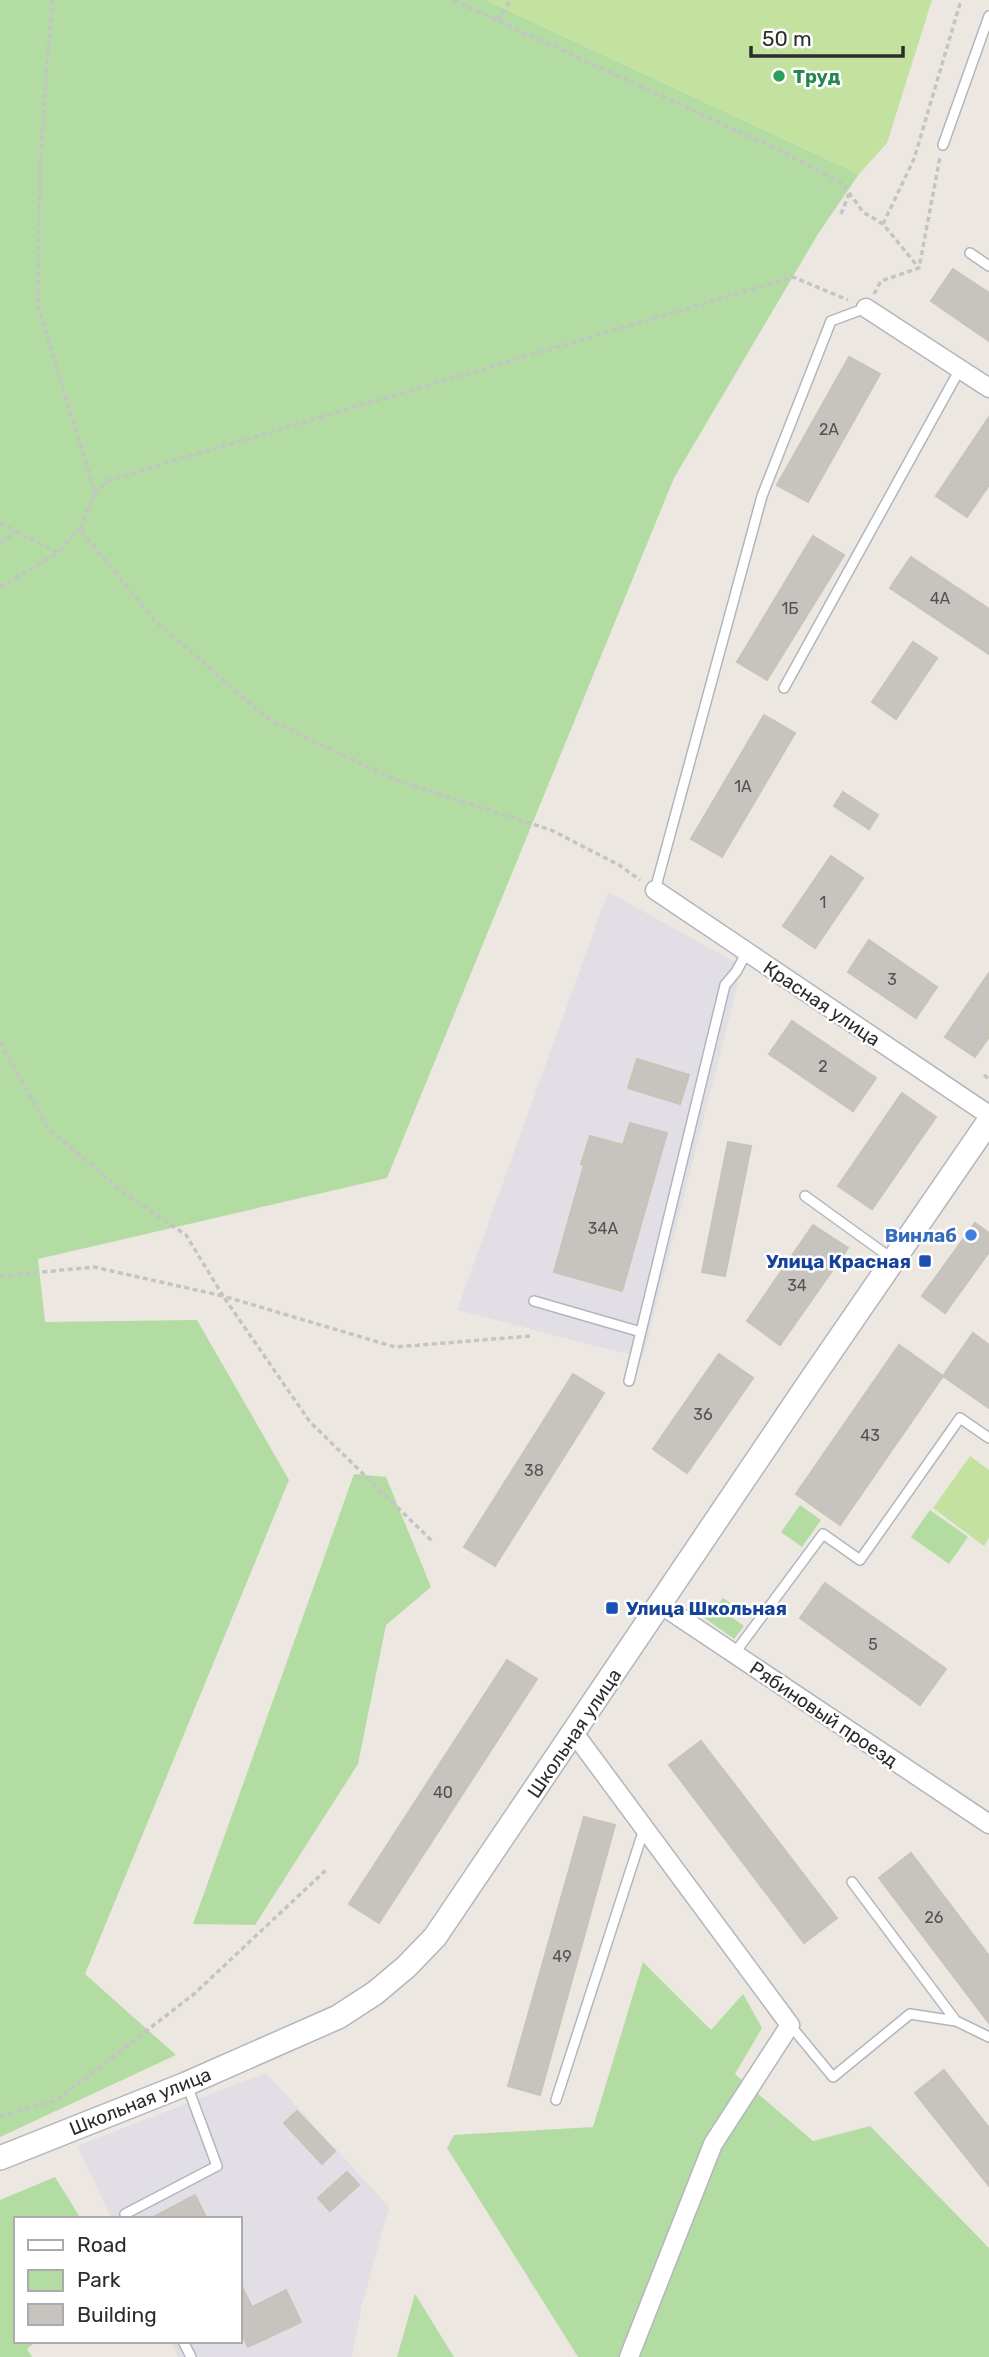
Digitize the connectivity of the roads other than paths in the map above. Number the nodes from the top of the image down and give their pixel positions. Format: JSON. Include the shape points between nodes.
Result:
{"nodes":[{"id":1,"x":989,"y":16,"type":"edge"},
{"id":2,"x":943,"y":145,"type":"road end"},
{"id":3,"x":970,"y":253,"type":"dead end"},
{"id":4,"x":989,"y":266,"type":"edge"},
{"id":5,"x":866,"y":307,"type":"joint"},
{"id":6,"x":960,"y":369,"type":"junction"},
{"id":7,"x":989,"y":388,"type":"edge"},
{"id":8,"x":784,"y":688,"type":"dead end"},
{"id":9,"x":655,"y":890,"type":"joint"},
{"id":10,"x":747,"y":952,"type":"junction"},
{"id":11,"x":988,"y":1124,"type":"edge"},
{"id":12,"x":805,"y":1196,"type":"dead end"},
{"id":13,"x":893,"y":1259,"type":"junction"},
{"id":14,"x":534,"y":1301,"type":"dead end"},
{"id":15,"x":641,"y":1332,"type":"junction"},
{"id":16,"x":629,"y":1381,"type":"dead end"},
{"id":17,"x":989,"y":1438,"type":"edge"},
{"id":18,"x":660,"y":1604,"type":"junction"},
{"id":19,"x":734,"y":1654,"type":"junction"},
{"id":20,"x":574,"y":1733,"type":"junction"},
{"id":21,"x":989,"y":1824,"type":"edge"},
{"id":22,"x":644,"y":1827,"type":"junction"},
{"id":23,"x":852,"y":1882,"type":"dead end"},
{"id":24,"x":956,"y":2021,"type":"junction"},
{"id":25,"x":790,"y":2025,"type":"junction"},
{"id":26,"x":989,"y":2037,"type":"edge"},
{"id":27,"x":187,"y":2084,"type":"junction"},
{"id":28,"x":556,"y":2100,"type":"dead end"},
{"id":29,"x":0,"y":2158,"type":"edge"},
{"id":30,"x":126,"y":2217,"type":"edge"},
{"id":31,"x":629,"y":2357,"type":"edge"}],
"edges":[{"from":1,"to":2,"type":"lane"},
{"from":3,"to":4,"type":"lane"},
{"from":5,"to":6,"type":"street"},
{"from":5,"to":9,"type":"lane","via":[[831,321],[762,496]]},
{"from":6,"to":7,"type":"street"},
{"from":6,"to":8,"type":"lane"},
{"from":9,"to":10,"type":"street","name":"Красная улица"},
{"from":10,"to":11,"type":"street","name":"Красная улица"},
{"from":10,"to":15,"type":"lane","via":[[725,985]]},
{"from":11,"to":13,"type":"street","name":"Школьная улица"},
{"from":12,"to":13,"type":"lane"},
{"from":13,"to":18,"type":"street","name":"Школьная улица"},
{"from":14,"to":15,"type":"lane"},
{"from":15,"to":16,"type":"lane"},
{"from":17,"to":19,"type":"lane","via":[[960,1418],[860,1560],[823,1534]]},
{"from":18,"to":19,"type":"street","name":"Рябиновый проезд"},
{"from":18,"to":20,"type":"street","name":"Школьная улица"},
{"from":19,"to":21,"type":"street","name":"Рябиновый проезд"},
{"from":20,"to":22,"type":"street"},
{"from":20,"to":27,"type":"street","name":"Школьная улица","via":[[435,1937],[406,1967],[338,2017]]},
{"from":22,"to":25,"type":"street"},
{"from":22,"to":28,"type":"lane"},
{"from":23,"to":24,"type":"lane"},
{"from":24,"to":25,"type":"lane","via":[[910,2014],[833,2077]]},
{"from":24,"to":26,"type":"lane"},
{"from":25,"to":31,"type":"street","via":[[713,2144]]},
{"from":27,"to":29,"type":"street","name":"Школьная улица"},
{"from":27,"to":30,"type":"lane","via":[[217,2166]]}]}
